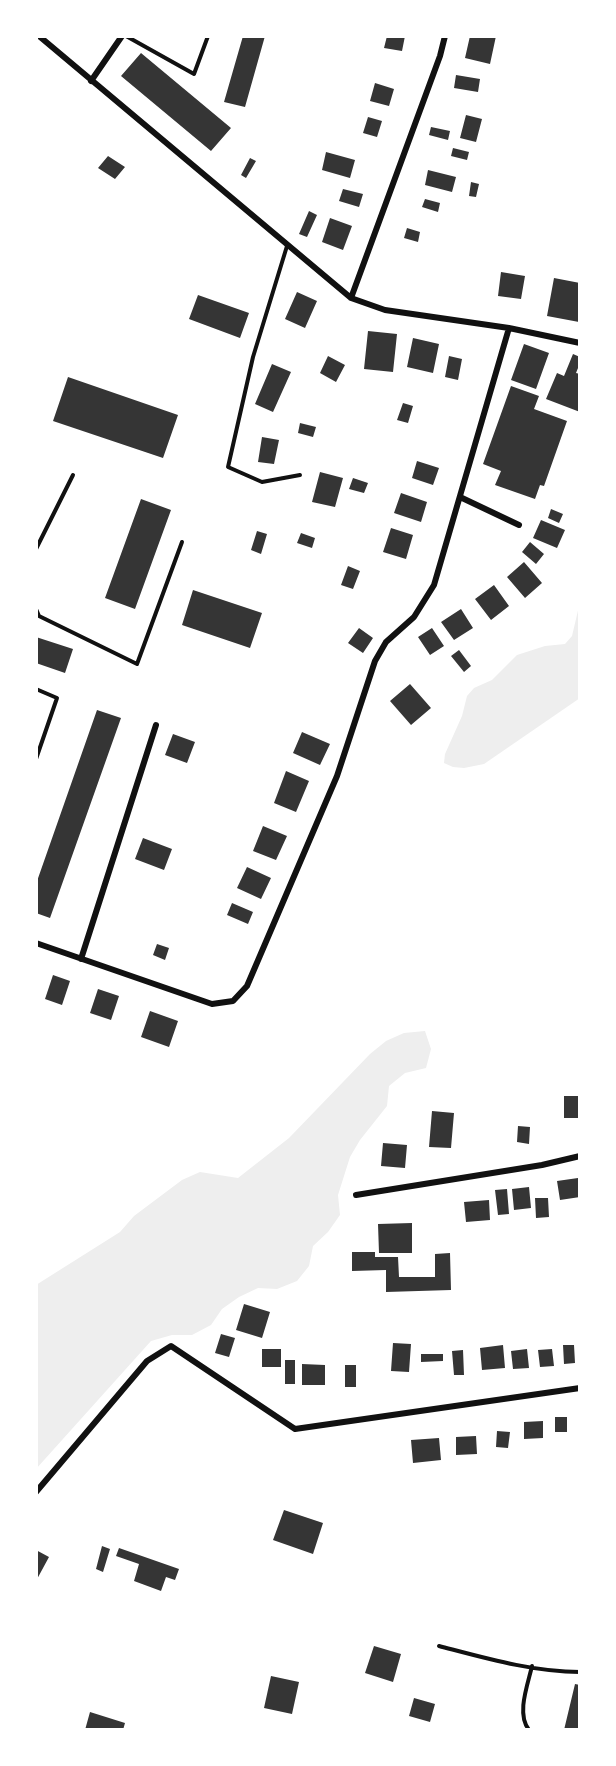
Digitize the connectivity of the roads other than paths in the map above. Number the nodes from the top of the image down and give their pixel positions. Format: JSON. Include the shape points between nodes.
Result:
{"nodes":[{"id":1,"x":39,"y":36,"type":"edge"},
{"id":2,"x":124,"y":36,"type":"edge"},
{"id":3,"x":208,"y":36,"type":"edge"},
{"id":4,"x":445,"y":36,"type":"edge"},
{"id":5,"x":91,"y":81,"type":"junction"},
{"id":6,"x":287,"y":245,"type":"junction"},
{"id":7,"x":351,"y":298,"type":"junction"},
{"id":8,"x":509,"y":328,"type":"junction"},
{"id":9,"x":580,"y":343,"type":"edge"},
{"id":10,"x":73,"y":475,"type":"dead end"},
{"id":11,"x":300,"y":475,"type":"dead end"},
{"id":12,"x":460,"y":498,"type":"junction"},
{"id":13,"x":519,"y":525,"type":"dead end"},
{"id":14,"x":182,"y":542,"type":"dead end"},
{"id":15,"x":36,"y":549,"type":"edge"},
{"id":16,"x":36,"y":609,"type":"edge"},
{"id":17,"x":36,"y":689,"type":"edge"},
{"id":18,"x":156,"y":725,"type":"dead end"},
{"id":19,"x":36,"y":759,"type":"edge"},
{"id":20,"x":36,"y":943,"type":"edge"},
{"id":21,"x":81,"y":959,"type":"junction"},
{"id":22,"x":580,"y":1156,"type":"edge"},
{"id":23,"x":356,"y":1195,"type":"dead end"},
{"id":24,"x":580,"y":1388,"type":"edge"},
{"id":25,"x":36,"y":1492,"type":"edge"},
{"id":26,"x":439,"y":1646,"type":"dead end"},
{"id":27,"x":532,"y":1666,"type":"junction"},
{"id":28,"x":580,"y":1672,"type":"edge"},
{"id":29,"x":530,"y":1730,"type":"edge"}],
"edges":[{"from":1,"to":5,"type":"street"},
{"from":2,"to":3,"type":"lane","via":[[194,74]]},
{"from":2,"to":5,"type":"street"},
{"from":4,"to":7,"type":"street"},
{"from":5,"to":6,"type":"street"},
{"from":6,"to":7,"type":"street"},
{"from":6,"to":11,"type":"lane","via":[[253,357],[228,467],[262,482]]},
{"from":7,"to":8,"type":"street","via":[[385,310]]},
{"from":8,"to":9,"type":"street"},
{"from":8,"to":12,"type":"street"},
{"from":10,"to":15,"type":"lane"},
{"from":12,"to":13,"type":"street"},
{"from":12,"to":21,"type":"street","via":[[434,585],[414,617],[386,642],[375,661],[337,776],[247,986],[233,1001],[212,1004]]},
{"from":14,"to":16,"type":"lane","via":[[136,664],[39,616]]},
{"from":17,"to":19,"type":"lane","via":[[57,698]]},
{"from":18,"to":21,"type":"street"},
{"from":20,"to":21,"type":"street"},
{"from":22,"to":23,"type":"street"},
{"from":24,"to":25,"type":"street","via":[[295,1429],[171,1346],[147,1361]]},
{"from":26,"to":27,"type":"lane"},
{"from":27,"to":28,"type":"lane"},
{"from":27,"to":29,"type":"lane","via":[[523,1705]]}]}
